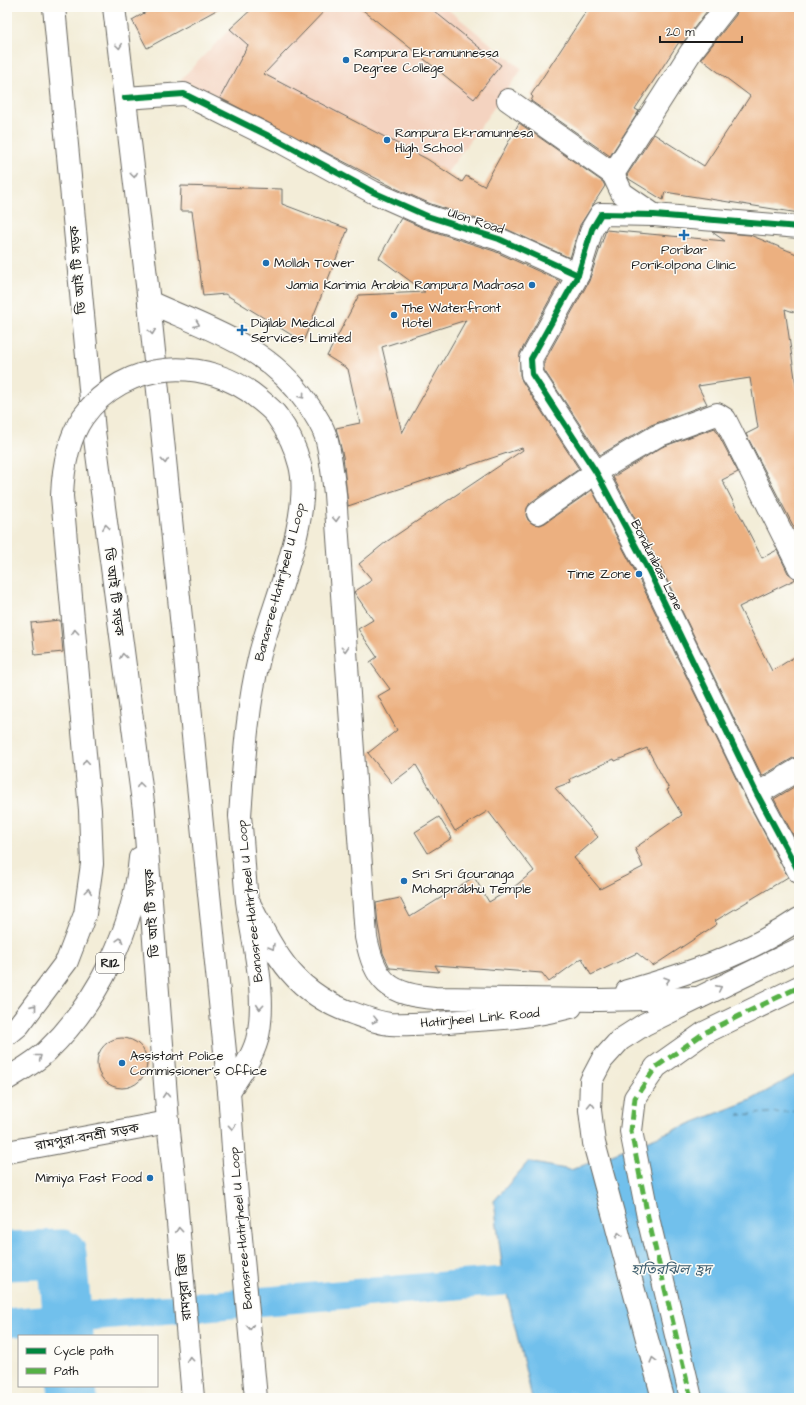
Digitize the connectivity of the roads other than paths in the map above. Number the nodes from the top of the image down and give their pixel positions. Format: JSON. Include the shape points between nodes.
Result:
{"nodes":[{"id":1,"x":54,"y":7,"type":"edge"},
{"id":2,"x":114,"y":7,"type":"edge"},
{"id":3,"x":726,"y":7,"type":"edge"},
{"id":4,"x":125,"y":98,"type":"junction"},
{"id":5,"x":508,"y":100,"type":"dead end"},
{"id":6,"x":616,"y":179,"type":"junction"},
{"id":7,"x":600,"y":214,"type":"junction"},
{"id":8,"x":654,"y":215,"type":"junction"},
{"id":9,"x":799,"y":227,"type":"edge"},
{"id":10,"x":578,"y":275,"type":"junction"},
{"id":11,"x":149,"y":302,"type":"junction"},
{"id":12,"x":596,"y":472,"type":"junction"},
{"id":13,"x":538,"y":513,"type":"dead end"},
{"id":14,"x":799,"y":567,"type":"edge"},
{"id":15,"x":799,"y":769,"type":"edge"},
{"id":16,"x":757,"y":794,"type":"junction"},
{"id":17,"x":144,"y":810,"type":"junction"},
{"id":18,"x":799,"y":872,"type":"edge"},
{"id":19,"x":247,"y":900,"type":"junction"},
{"id":20,"x":799,"y":919,"type":"edge"},
{"id":21,"x":799,"y":949,"type":"edge"},
{"id":22,"x":799,"y":986,"type":"edge"},
{"id":23,"x":698,"y":998,"type":"junction"},
{"id":24,"x":598,"y":1000,"type":"junction"},
{"id":25,"x":7,"y":1035,"type":"edge"},
{"id":26,"x":7,"y":1079,"type":"edge"},
{"id":27,"x":229,"y":1091,"type":"junction"},
{"id":28,"x":168,"y":1122,"type":"junction"},
{"id":29,"x":7,"y":1152,"type":"edge"},
{"id":30,"x":174,"y":1176,"type":"joint"},
{"id":31,"x":193,"y":1398,"type":"edge"},
{"id":32,"x":256,"y":1398,"type":"edge"},
{"id":33,"x":663,"y":1398,"type":"edge"},
{"id":34,"x":691,"y":1398,"type":"edge"}],
"edges":[{"from":17,"to":1,"type":"main road","name":"ডি আই টি সড়ক","one_way":true,"via":[[94,431]]},
{"from":2,"to":4,"type":"main road","one_way":true},
{"from":3,"to":6,"type":"main road","via":[[691,52]]},
{"from":4,"to":10,"type":"main road","name":"Ulon Road","via":[[184,94],[281,142],[373,192],[426,216],[500,239]]},
{"from":4,"to":11,"type":"main road","one_way":true},
{"from":5,"to":6,"type":"main road"},
{"from":6,"to":7,"type":"main road"},
{"from":6,"to":8,"type":"main road","via":[[622,193]]},
{"from":7,"to":8,"type":"main road"},
{"from":7,"to":10,"type":"main road","via":[[592,229]]},
{"from":8,"to":9,"type":"main road"},
{"from":10,"to":12,"type":"main road","name":"Bondunibas Lane","via":[[531,359],[532,374]]},
{"from":11,"to":24,"type":"main road","one_way":true,"via":[[223,334],[258,353],[303,396],[326,437],[335,494],[366,937],[376,971],[386,984],[400,992],[418,997]]},
{"from":11,"to":27,"type":"main road","one_way":true},
{"from":12,"to":13,"type":"main road"},
{"from":12,"to":14,"type":"main road","via":[[657,436],[717,414],[725,420]]},
{"from":12,"to":16,"type":"main road","name":"Bondunibas Lane","via":[[649,571]]},
{"from":15,"to":16,"type":"main road"},
{"from":16,"to":18,"type":"main road","name":"Bondunibas Lane"},
{"from":26,"to":17,"type":"main road","number":"R112","one_way":true,"via":[[47,1051],[97,990],[118,947],[132,901],[139,864]]},
{"from":28,"to":17,"type":"main road","name":"ডি আই টি সড়ক","one_way":true},
{"from":19,"to":24,"type":"main road","name":"Hatirjheel Link Road","one_way":true,"via":[[290,974],[324,1001],[363,1017],[389,1024],[515,1018]]},
{"from":25,"to":19,"type":"main road","name":"Banasree-Hatirjheel U Loop","one_way":true,"bridge":true,"via":[[20,1025],[67,961],[85,914],[92,864],[90,810],[62,496],[63,473],[68,451],[83,417],[111,390],[126,380],[154,371],[189,370],[212,374],[230,379],[246,388],[277,416],[300,466],[303,494],[299,519],[260,654],[247,721],[240,816]]},
{"from":19,"to":27,"type":"main road","name":"Banasree-Hatirjheel U Loop","one_way":true,"via":[[261,1001],[257,1040]]},
{"from":24,"to":20,"type":"main road","name":"Hatirjheel Link Road","one_way":true,"via":[[716,964],[771,938]]},
{"from":23,"to":21,"type":"main road","one_way":true},
{"from":22,"to":34,"type":"main road","via":[[704,1033],[656,1067],[635,1098],[631,1131],[649,1222]]},
{"from":23,"to":24,"type":"main road"},
{"from":33,"to":23,"type":"main road","one_way":true,"via":[[594,1144],[590,1110],[591,1082],[602,1060],[620,1040],[645,1024]]},
{"from":27,"to":32,"type":"main road","name":"Banasree-Hatirjheel U Loop","one_way":true},
{"from":28,"to":29,"type":"main road","name":"রামপুরা-বনশ্রী সড়ক"},
{"from":28,"to":30,"type":"main road","name":"ডি আই টি সড়ক"},
{"from":31,"to":30,"type":"main road","name":"রামপুরা ব্রিজ","one_way":true}]}
